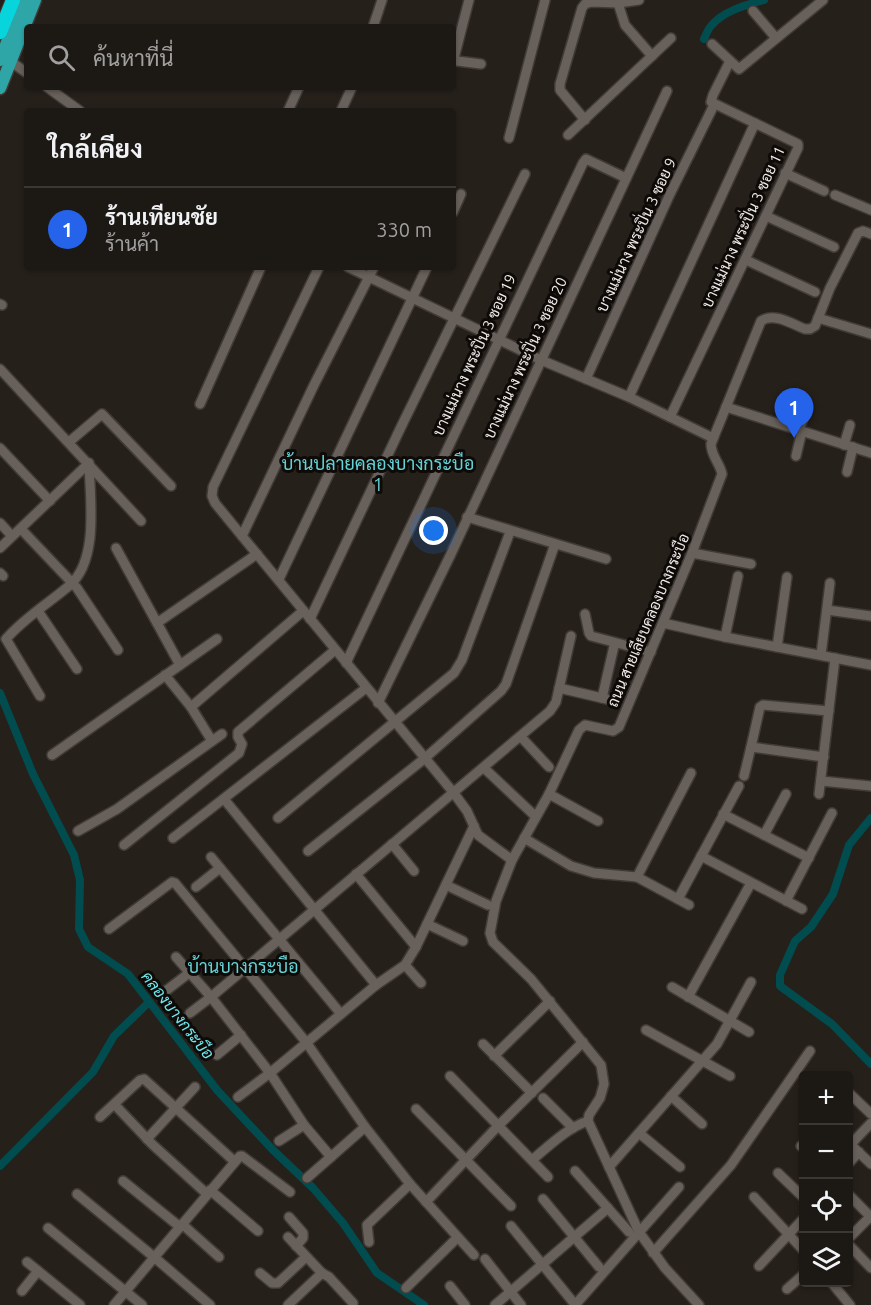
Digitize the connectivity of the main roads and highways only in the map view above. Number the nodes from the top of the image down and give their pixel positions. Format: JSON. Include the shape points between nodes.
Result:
{"nodes":[{"id":1,"x":13,"y":0,"type":"edge"},
{"id":2,"x":24,"y":0,"type":"edge"},
{"id":3,"x":35,"y":0,"type":"edge"},
{"id":4,"x":0,"y":32,"type":"edge"},
{"id":5,"x":5,"y":61,"type":"edge"},
{"id":6,"x":0,"y":88,"type":"edge"}],
"edges":[{"from":1,"to":4,"type":"highway"},
{"from":2,"to":5,"type":"main road"},
{"from":3,"to":5,"type":"main road"},
{"from":5,"to":6,"type":"main road"}]}
